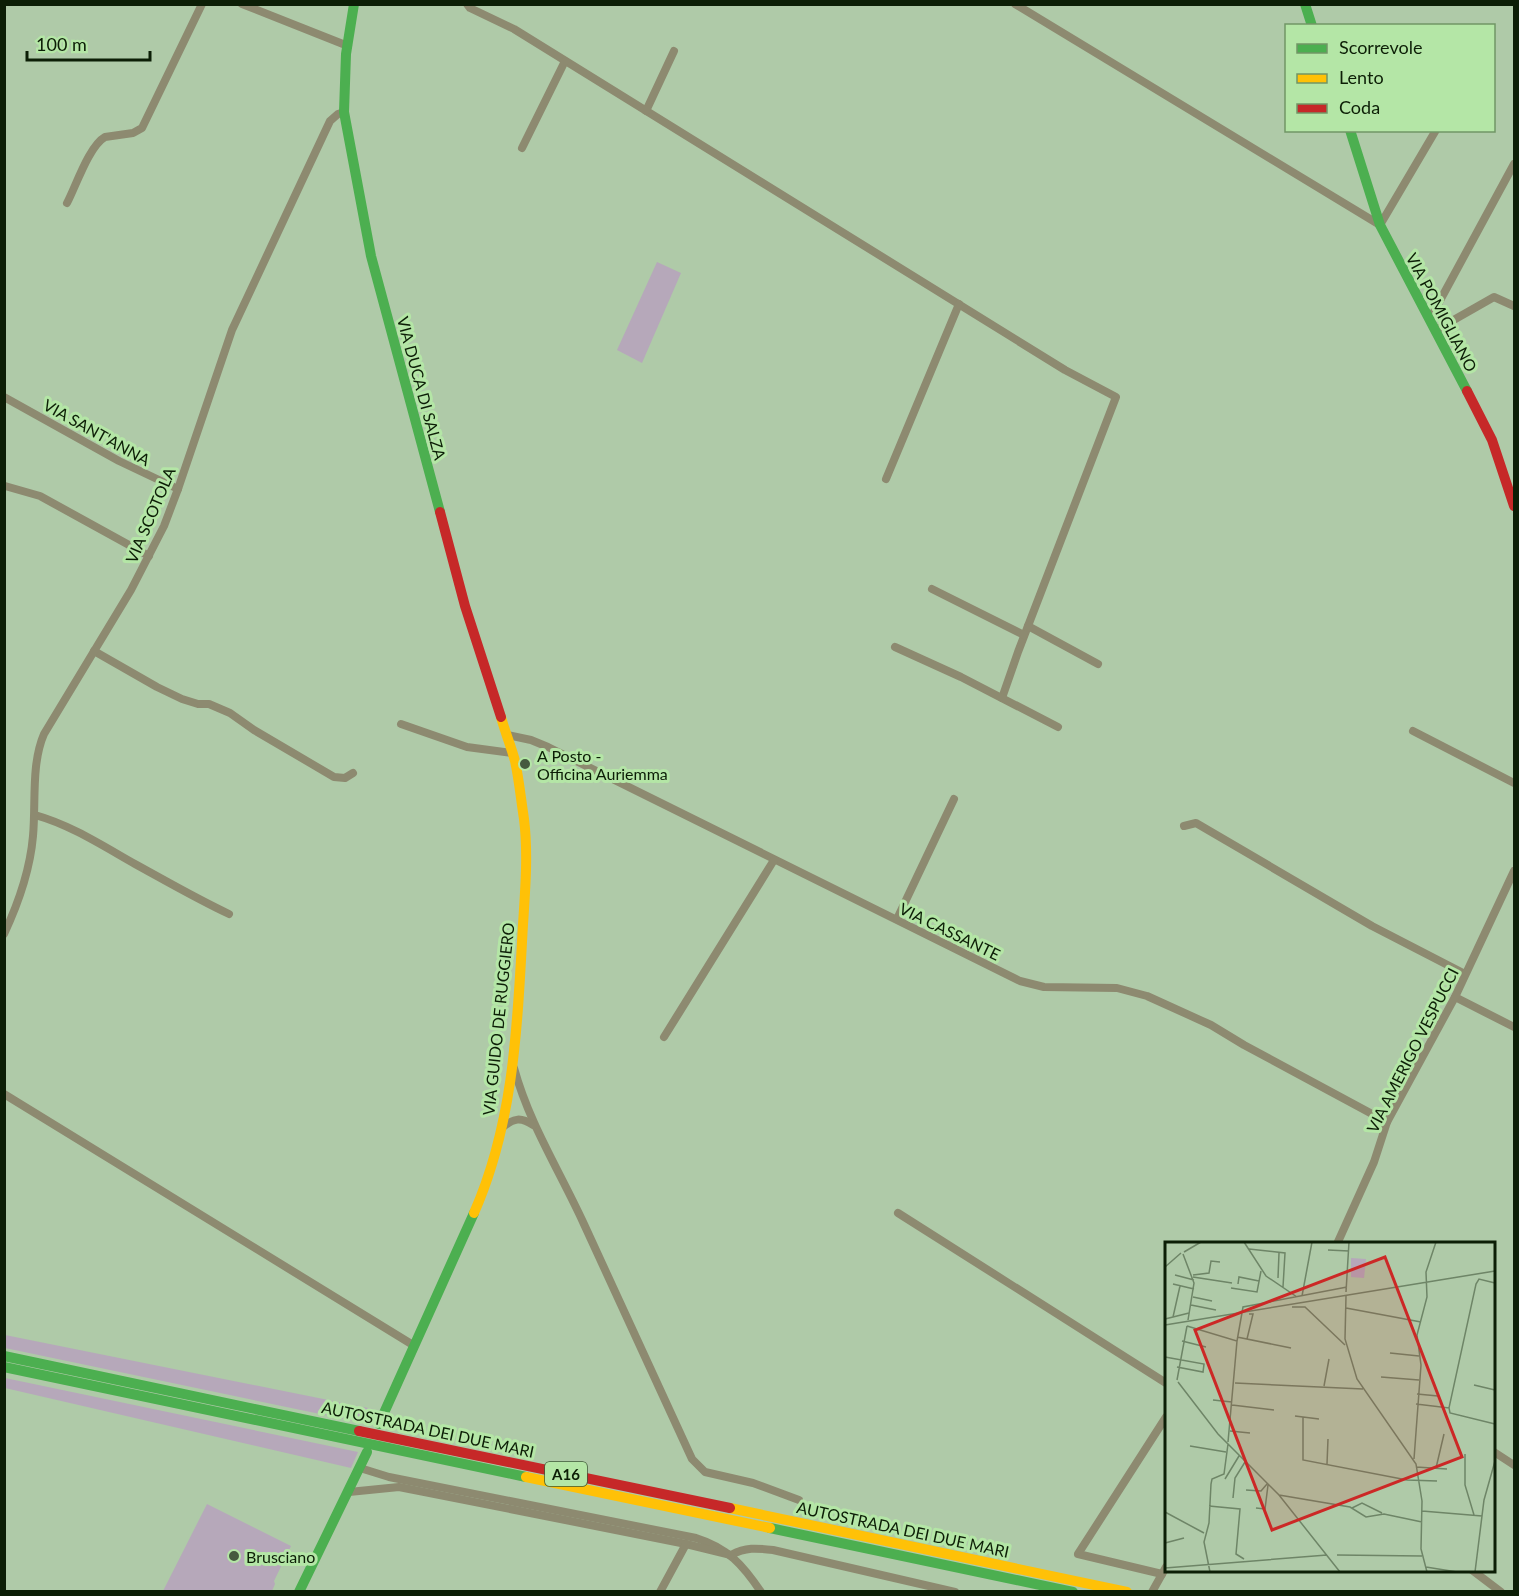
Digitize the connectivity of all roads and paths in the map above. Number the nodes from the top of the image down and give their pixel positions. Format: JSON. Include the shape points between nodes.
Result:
{"nodes":[{"id":1,"x":202,"y":4,"type":"edge"},
{"id":2,"x":242,"y":4,"type":"edge"},
{"id":3,"x":354,"y":4,"type":"edge"},
{"id":4,"x":467,"y":4,"type":"edge"},
{"id":5,"x":1015,"y":4,"type":"edge"},
{"id":6,"x":1305,"y":4,"type":"edge"},
{"id":7,"x":1311,"y":24,"type":"edge"},
{"id":8,"x":348,"y":46,"type":"junction"},
{"id":9,"x":674,"y":51,"type":"dead end"},
{"id":10,"x":565,"y":61,"type":"junction"},
{"id":11,"x":646,"y":111,"type":"junction"},
{"id":12,"x":344,"y":112,"type":"junction"},
{"id":13,"x":1351,"y":132,"type":"edge"},
{"id":14,"x":1435,"y":132,"type":"edge"},
{"id":15,"x":522,"y":148,"type":"dead end"},
{"id":16,"x":1515,"y":164,"type":"edge"},
{"id":17,"x":67,"y":202,"type":"dead end"},
{"id":18,"x":1380,"y":225,"type":"junction"},
{"id":19,"x":959,"y":304,"type":"junction"},
{"id":20,"x":1515,"y":306,"type":"edge"},
{"id":21,"x":1430,"y":319,"type":"junction"},
{"id":22,"x":1436,"y":330,"type":"junction"},
{"id":23,"x":4,"y":398,"type":"edge"},
{"id":24,"x":886,"y":479,"type":"dead end"},
{"id":25,"x":5,"y":486,"type":"edge"},
{"id":26,"x":178,"y":489,"type":"junction"},
{"id":27,"x":1515,"y":506,"type":"edge"},
{"id":28,"x":149,"y":556,"type":"junction"},
{"id":29,"x":932,"y":589,"type":"dead end"},
{"id":30,"x":1026,"y":631,"type":"junction"},
{"id":31,"x":895,"y":647,"type":"dead end"},
{"id":32,"x":94,"y":651,"type":"junction"},
{"id":33,"x":1098,"y":664,"type":"dead end"},
{"id":34,"x":1002,"y":698,"type":"junction"},
{"id":35,"x":401,"y":724,"type":"dead end"},
{"id":36,"x":1058,"y":727,"type":"dead end"},
{"id":37,"x":1413,"y":730,"type":"dead end"},
{"id":38,"x":507,"y":735,"type":"junction"},
{"id":39,"x":512,"y":753,"type":"junction"},
{"id":40,"x":353,"y":773,"type":"dead end"},
{"id":41,"x":517,"y":773,"type":"joint"},
{"id":42,"x":1515,"y":783,"type":"edge"},
{"id":43,"x":954,"y":799,"type":"dead end"},
{"id":44,"x":35,"y":815,"type":"junction"},
{"id":45,"x":1184,"y":825,"type":"dead end"},
{"id":46,"x":774,"y":860,"type":"junction"},
{"id":47,"x":1515,"y":871,"type":"edge"},
{"id":48,"x":229,"y":914,"type":"dead end"},
{"id":49,"x":897,"y":919,"type":"junction"},
{"id":50,"x":4,"y":934,"type":"edge"},
{"id":51,"x":1465,"y":974,"type":"junction"},
{"id":52,"x":1455,"y":997,"type":"junction"},
{"id":53,"x":1515,"y":1027,"type":"edge"},
{"id":54,"x":664,"y":1037,"type":"dead end"},
{"id":55,"x":513,"y":1063,"type":"junction"},
{"id":56,"x":4,"y":1094,"type":"edge"},
{"id":57,"x":1387,"y":1122,"type":"junction"},
{"id":58,"x":534,"y":1126,"type":"junction"},
{"id":59,"x":503,"y":1127,"type":"junction"},
{"id":60,"x":898,"y":1213,"type":"dead end"},
{"id":61,"x":1338,"y":1242,"type":"edge"},
{"id":62,"x":413,"y":1345,"type":"junction"},
{"id":63,"x":4,"y":1356,"type":"edge"},
{"id":64,"x":4,"y":1367,"type":"edge"},
{"id":65,"x":1165,"y":1382,"type":"edge"},
{"id":66,"x":1165,"y":1420,"type":"edge"},
{"id":67,"x":379,"y":1424,"type":"dead end"},
{"id":68,"x":367,"y":1452,"type":"dead end"},
{"id":69,"x":1495,"y":1453,"type":"edge"},
{"id":70,"x":1515,"y":1466,"type":"edge"},
{"id":71,"x":360,"y":1468,"type":"junction"},
{"id":72,"x":349,"y":1492,"type":"junction"},
{"id":73,"x":799,"y":1500,"type":"dead end"},
{"id":74,"x":687,"y":1544,"type":"junction"},
{"id":75,"x":731,"y":1555,"type":"junction"},
{"id":76,"x":1164,"y":1570,"type":"edge"},
{"id":77,"x":1475,"y":1572,"type":"edge"},
{"id":78,"x":299,"y":1592,"type":"edge"},
{"id":79,"x":660,"y":1592,"type":"edge"},
{"id":80,"x":761,"y":1592,"type":"edge"},
{"id":81,"x":955,"y":1592,"type":"edge"},
{"id":82,"x":1073,"y":1592,"type":"edge"},
{"id":83,"x":1127,"y":1592,"type":"edge"},
{"id":84,"x":1152,"y":1592,"type":"edge"},
{"id":85,"x":1501,"y":1592,"type":"edge"}],
"edges":[{"from":1,"to":17,"type":"street","via":[[142,128],[100,140]]},
{"from":2,"to":8,"type":"street"},
{"from":3,"to":8,"type":"main road","name":"VIA DUCA DI SALZA"},
{"from":4,"to":10,"type":"street"},
{"from":5,"to":18,"type":"street"},
{"from":6,"to":7,"type":"main road"},
{"from":8,"to":12,"type":"main road","name":"VIA DUCA DI SALZA"},
{"from":9,"to":11,"type":"street"},
{"from":10,"to":11,"type":"street"},
{"from":10,"to":15,"type":"street"},
{"from":11,"to":19,"type":"street"},
{"from":12,"to":26,"type":"street","name":"VIA SCOTOLA","via":[[330,121],[232,330]]},
{"from":12,"to":38,"type":"main road","name":"VIA DUCA DI SALZA","via":[[376,277],[465,606]]},
{"from":13,"to":18,"type":"main road","name":"VIA POMIGLIANO"},
{"from":14,"to":18,"type":"street"},
{"from":16,"to":21,"type":"street"},
{"from":18,"to":21,"type":"main road","name":"VIA POMIGLIANO"},
{"from":19,"to":24,"type":"street"},
{"from":19,"to":30,"type":"street","via":[[1116,397]]},
{"from":20,"to":22,"type":"street","via":[[1494,297]]},
{"from":21,"to":22,"type":"main road","name":"VIA POMIGLIANO"},
{"from":22,"to":27,"type":"main road","name":"VIA POMIGLIANO","via":[[1492,440]]},
{"from":23,"to":26,"type":"street","name":"VIA SANT'ANNA"},
{"from":25,"to":28,"type":"street","via":[[33,494]]},
{"from":26,"to":28,"type":"street","name":"VIA SCOTOLA"},
{"from":28,"to":32,"type":"street","name":"VIA SCOTOLA"},
{"from":29,"to":30,"type":"street"},
{"from":30,"to":33,"type":"street"},
{"from":30,"to":34,"type":"street"},
{"from":31,"to":34,"type":"street"},
{"from":32,"to":40,"type":"street","via":[[182,699],[230,713],[334,777],[345,778]]},
{"from":32,"to":44,"type":"street","name":"VIA SCOTOLA","via":[[39,746]]},
{"from":34,"to":36,"type":"street"},
{"from":35,"to":39,"type":"street","via":[[467,747]]},
{"from":37,"to":42,"type":"street"},
{"from":38,"to":39,"type":"main road","name":"VIA DUCA DI SALZA"},
{"from":38,"to":46,"type":"street","name":"VIA CASSANTE","via":[[548,747]]},
{"from":39,"to":41,"type":"main road","name":"VIA DUCA DI SALZA"},
{"from":41,"to":55,"type":"main road","name":"VIA GUIDO DE RUGGIERO","via":[[524,822],[525,888]]},
{"from":43,"to":49,"type":"street"},
{"from":44,"to":48,"type":"street","via":[[98,842]]},
{"from":44,"to":50,"type":"street","name":"VIA SCOTOLA","via":[[29,868]]},
{"from":45,"to":51,"type":"street","via":[[1196,823],[1372,926]]},
{"from":46,"to":49,"type":"street","name":"VIA CASSANTE"},
{"from":46,"to":54,"type":"street"},
{"from":47,"to":51,"type":"street","name":"VIA AMERIGO VESPUCCI"},
{"from":49,"to":57,"type":"street","name":"VIA CASSANTE","via":[[1020,981],[1044,987],[1117,988],[1147,996],[1211,1025]]},
{"from":51,"to":52,"type":"street","name":"VIA AMERIGO VESPUCCI"},
{"from":52,"to":53,"type":"street"},
{"from":52,"to":57,"type":"street","name":"VIA AMERIGO VESPUCCI"},
{"from":55,"to":58,"type":"street"},
{"from":55,"to":59,"type":"main road","name":"VIA GUIDO DE RUGGIERO"},
{"from":56,"to":62,"type":"street"},
{"from":57,"to":61,"type":"street","name":"VIA AMERIGO VESPUCCI"},
{"from":58,"to":59,"type":"street","via":[[515,1119]]},
{"from":58,"to":73,"type":"street","via":[[583,1221],[692,1459],[705,1472],[753,1483]]},
{"from":59,"to":62,"type":"main road","name":"VIA GUIDO DE RUGGIERO","via":[[484,1190]]},
{"from":60,"to":65,"type":"street"},
{"from":62,"to":67,"type":"main road","name":"VIA GUIDO DE RUGGIERO"},
{"from":63,"to":83,"type":"main road","name":"AUTOSTRADA DEI DUE MARI","number":"A16"},
{"from":64,"to":82,"type":"main road","name":"AUTOSTRADA DEI DUE MARI","number":"A16"},
{"from":66,"to":76,"type":"street","via":[[1078,1554]]},
{"from":68,"to":71,"type":"main road"},
{"from":69,"to":70,"type":"street"},
{"from":71,"to":72,"type":"main road"},
{"from":71,"to":75,"type":"street","via":[[696,1538]]},
{"from":72,"to":74,"type":"street","via":[[399,1487]]},
{"from":72,"to":78,"type":"main road"},
{"from":74,"to":75,"type":"street"},
{"from":74,"to":79,"type":"street"},
{"from":75,"to":80,"type":"street"},
{"from":75,"to":81,"type":"street","via":[[753,1547],[773,1550]]},
{"from":76,"to":84,"type":"street"},
{"from":77,"to":85,"type":"street"}]}
